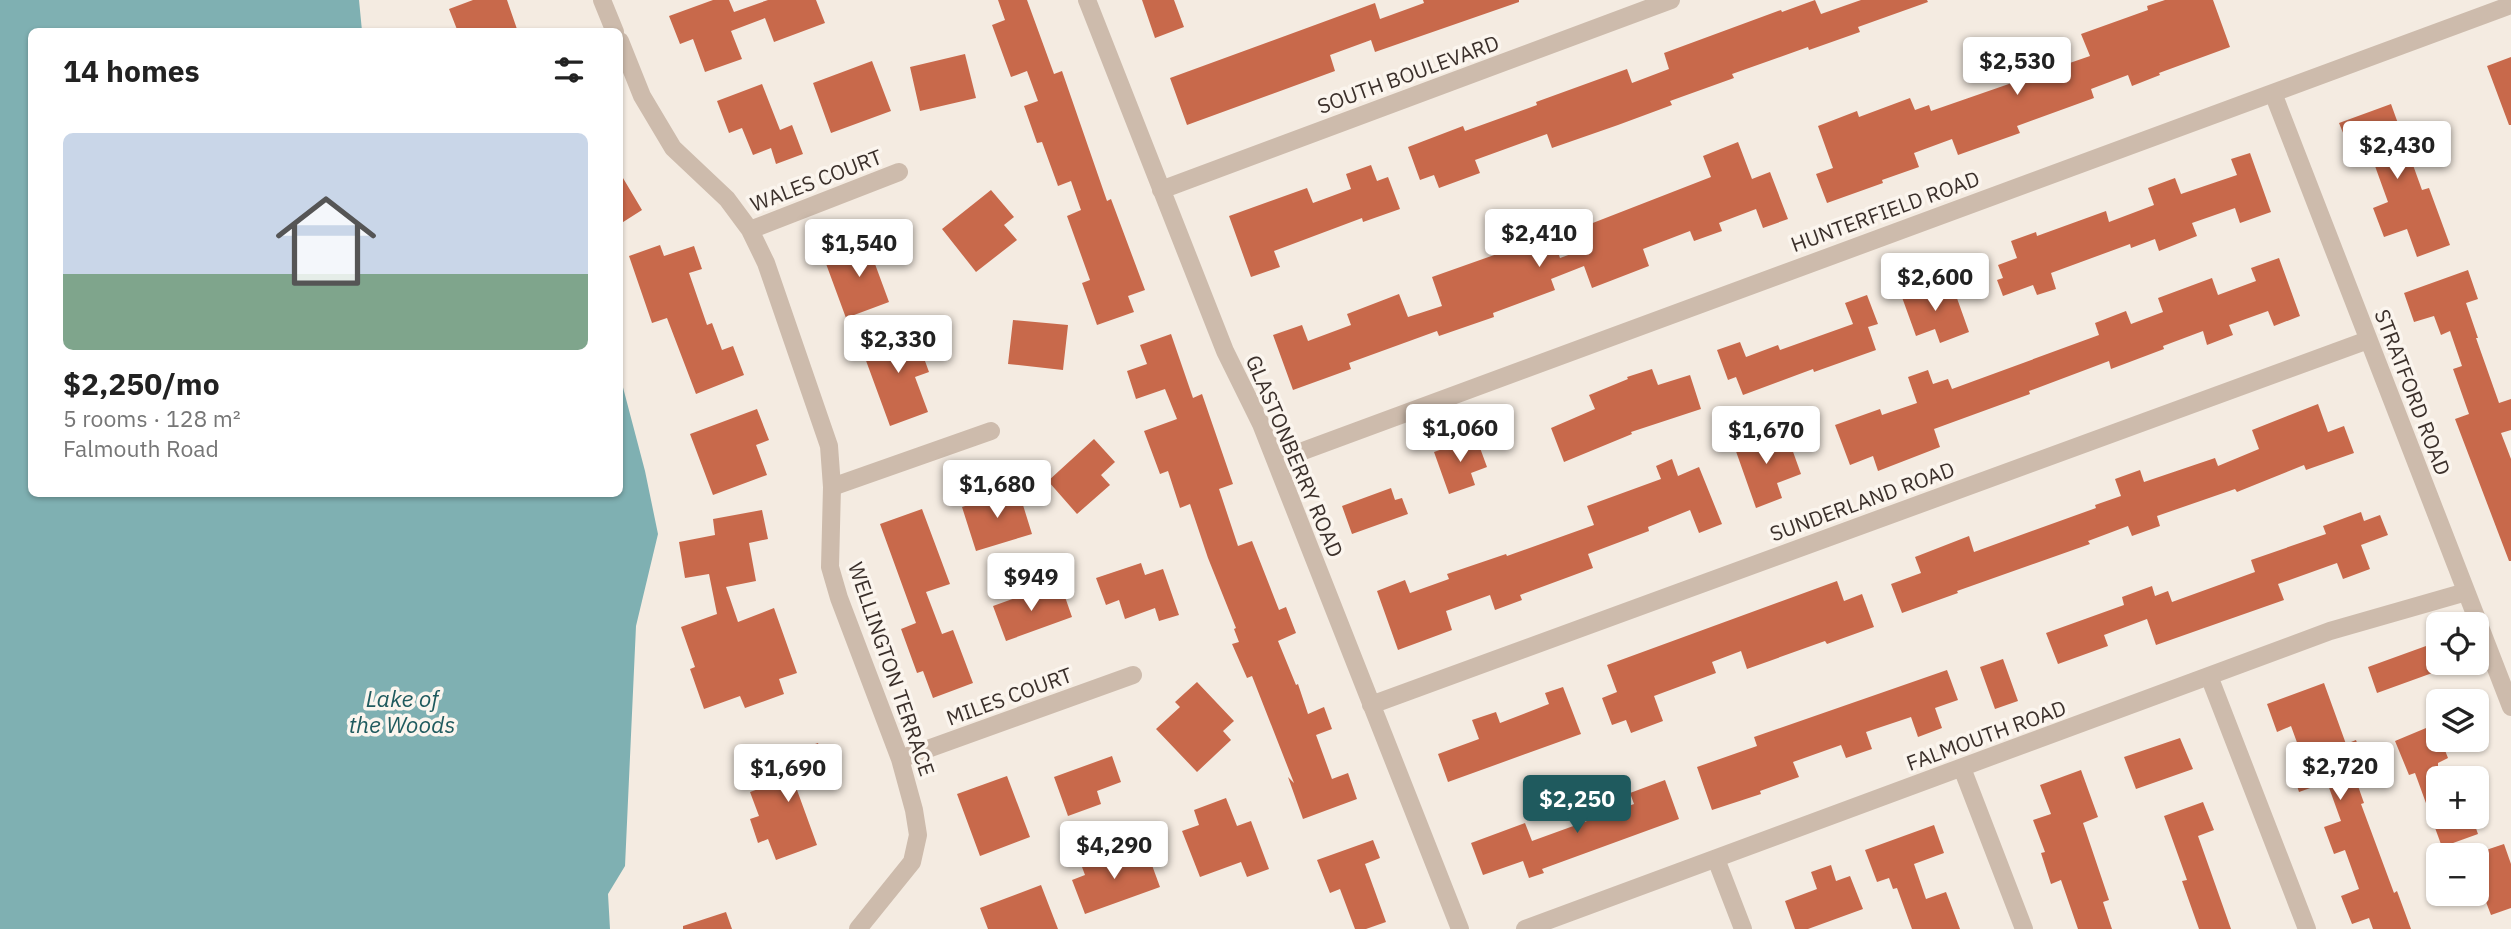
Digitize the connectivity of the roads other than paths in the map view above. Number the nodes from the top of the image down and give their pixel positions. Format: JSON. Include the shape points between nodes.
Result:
{"nodes":[{"id":1,"x":603,"y":0,"type":"edge"},
{"id":2,"x":1087,"y":0,"type":"edge"},
{"id":3,"x":1671,"y":0,"type":"edge"},
{"id":4,"x":2511,"y":5,"type":"edge"},
{"id":5,"x":614,"y":28,"type":"edge"},
{"id":6,"x":623,"y":48,"type":"edge"},
{"id":7,"x":2273,"y":93,"type":"junction"},
{"id":8,"x":899,"y":172,"type":"dead end"},
{"id":9,"x":1161,"y":190,"type":"junction"},
{"id":10,"x":750,"y":230,"type":"junction"},
{"id":11,"x":2368,"y":340,"type":"junction"},
{"id":12,"x":991,"y":431,"type":"dead end"},
{"id":13,"x":1276,"y":461,"type":"junction"},
{"id":14,"x":832,"y":487,"type":"junction"},
{"id":15,"x":2466,"y":592,"type":"junction"},
{"id":16,"x":1133,"y":675,"type":"dead end"},
{"id":17,"x":2210,"y":676,"type":"junction"},
{"id":18,"x":1371,"y":705,"type":"junction"},
{"id":19,"x":2511,"y":707,"type":"edge"},
{"id":20,"x":900,"y":759,"type":"junction"},
{"id":21,"x":1962,"y":768,"type":"junction"},
{"id":22,"x":1716,"y":859,"type":"junction"},
{"id":23,"x":858,"y":929,"type":"edge"},
{"id":24,"x":1460,"y":929,"type":"edge"},
{"id":25,"x":1525,"y":929,"type":"edge"},
{"id":26,"x":1743,"y":929,"type":"edge"},
{"id":27,"x":2024,"y":929,"type":"edge"},
{"id":28,"x":2307,"y":929,"type":"edge"}],
"edges":[{"from":1,"to":5,"type":"street"},
{"from":2,"to":9,"type":"street","name":"GLASTONBERRY ROAD"},
{"from":3,"to":9,"type":"street","name":"SOUTH BOULEVARD"},
{"from":4,"to":7,"type":"street","name":"HUNTERFIELD ROAD"},
{"from":6,"to":10,"type":"street","name":"WELLINGTON TERRACE","via":[[642,96],[673,148],[727,198]]},
{"from":7,"to":11,"type":"street","name":"STRATFORD ROAD"},
{"from":7,"to":13,"type":"street","name":"HUNTERFIELD ROAD"},
{"from":8,"to":10,"type":"street","name":"WALES COURT"},
{"from":9,"to":13,"type":"street","name":"GLASTONBERRY ROAD","via":[[1225,351]]},
{"from":10,"to":14,"type":"street","name":"WELLINGTON TERRACE","via":[[766,263],[829,446]]},
{"from":11,"to":15,"type":"street","name":"STRATFORD ROAD"},
{"from":11,"to":18,"type":"street","name":"SUNDERLAND ROAD"},
{"from":12,"to":14,"type":"street"},
{"from":13,"to":18,"type":"street","name":"GLASTONBERRY ROAD"},
{"from":14,"to":20,"type":"street","name":"WELLINGTON TERRACE","via":[[831,568]]},
{"from":15,"to":17,"type":"street","name":"FALMOUTH ROAD","via":[[2330,631]]},
{"from":15,"to":19,"type":"street","name":"STRATFORD ROAD"},
{"from":16,"to":20,"type":"street","name":"MILES COURT"},
{"from":17,"to":21,"type":"street","name":"FALMOUTH ROAD"},
{"from":17,"to":28,"type":"street"},
{"from":18,"to":24,"type":"street","name":"GLASTONBERRY ROAD"},
{"from":20,"to":23,"type":"street","name":"WELLINGTON TERRACE","via":[[918,835],[912,862]]},
{"from":21,"to":22,"type":"street","name":"FALMOUTH ROAD"},
{"from":21,"to":27,"type":"street"},
{"from":22,"to":25,"type":"street","name":"FALMOUTH ROAD"},
{"from":22,"to":26,"type":"street"}]}
